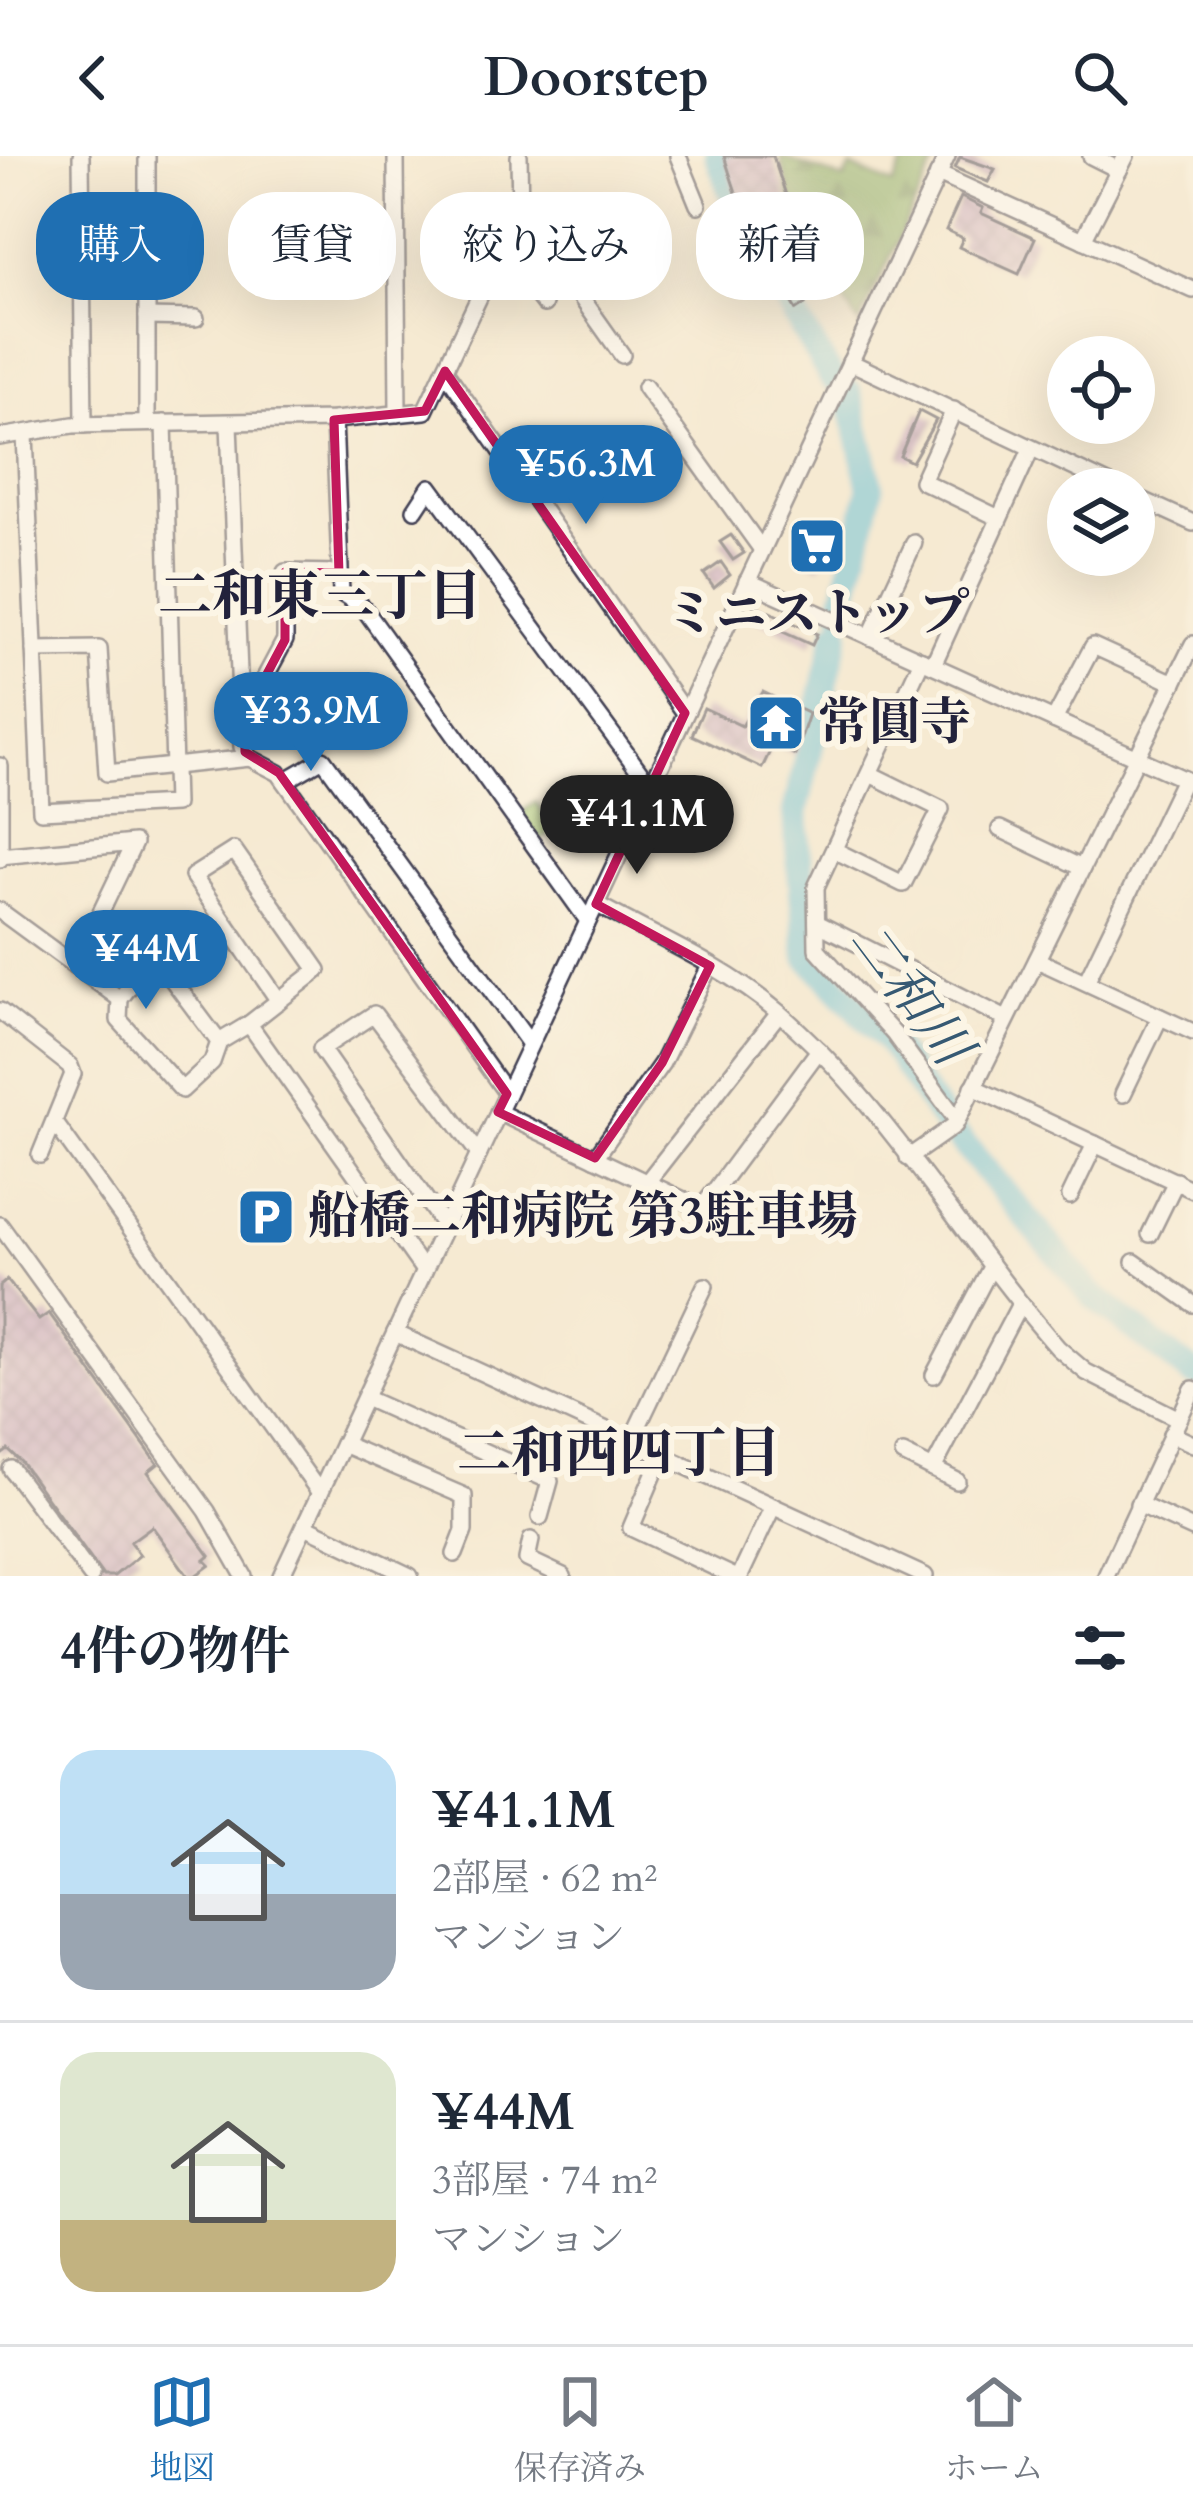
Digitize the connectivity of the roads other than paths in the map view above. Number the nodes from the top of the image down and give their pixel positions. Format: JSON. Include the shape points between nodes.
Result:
{"nodes":[{"id":1,"x":81,"y":156,"type":"edge"},
{"id":2,"x":147,"y":156,"type":"edge"},
{"id":3,"x":396,"y":156,"type":"edge"},
{"id":4,"x":519,"y":156,"type":"edge"},
{"id":5,"x":678,"y":156,"type":"edge"},
{"id":6,"x":947,"y":156,"type":"edge"},
{"id":7,"x":1091,"y":156,"type":"edge"},
{"id":8,"x":1122,"y":163,"type":"edge"},
{"id":9,"x":938,"y":174,"type":"junction"},
{"id":10,"x":82,"y":192,"type":"edge"},
{"id":11,"x":147,"y":192,"type":"edge"},
{"id":12,"x":518,"y":192,"type":"edge"},
{"id":13,"x":696,"y":200,"type":"edge"},
{"id":14,"x":1083,"y":240,"type":"junction"},
{"id":15,"x":1193,"y":290,"type":"edge"},
{"id":16,"x":82,"y":300,"type":"edge"},
{"id":17,"x":147,"y":300,"type":"edge"},
{"id":18,"x":478,"y":300,"type":"edge"},
{"id":19,"x":541,"y":300,"type":"edge"},
{"id":20,"x":581,"y":300,"type":"edge"},
{"id":21,"x":544,"y":304,"type":"dead end"},
{"id":22,"x":147,"y":317,"type":"junction"},
{"id":23,"x":196,"y":318,"type":"dead end"},
{"id":24,"x":622,"y":355,"type":"dead end"},
{"id":25,"x":850,"y":362,"type":"junction"},
{"id":26,"x":445,"y":371,"type":"junction"},
{"id":27,"x":645,"y":387,"type":"dead end"},
{"id":28,"x":954,"y":410,"type":"junction"},
{"id":29,"x":398,"y":414,"type":"junction"},
{"id":30,"x":334,"y":420,"type":"junction"},
{"id":31,"x":156,"y":423,"type":"junction"},
{"id":32,"x":83,"y":424,"type":"junction"},
{"id":33,"x":229,"y":424,"type":"junction"},
{"id":34,"x":25,"y":435,"type":"junction"},
{"id":35,"x":0,"y":436,"type":"edge"},
{"id":36,"x":1031,"y":449,"type":"junction"},
{"id":37,"x":1072,"y":468,"type":"edge"},
{"id":38,"x":1155,"y":507,"type":"edge"},
{"id":39,"x":415,"y":510,"type":"dead end"},
{"id":40,"x":999,"y":518,"type":"junction"},
{"id":41,"x":1193,"y":524,"type":"edge"},
{"id":42,"x":914,"y":543,"type":"dead end"},
{"id":43,"x":762,"y":550,"type":"junction"},
{"id":44,"x":339,"y":573,"type":"junction"},
{"id":45,"x":747,"y":581,"type":"junction"},
{"id":46,"x":870,"y":637,"type":"junction"},
{"id":47,"x":1193,"y":644,"type":"edge"},
{"id":48,"x":34,"y":650,"type":"junction"},
{"id":49,"x":928,"y":662,"type":"junction"},
{"id":50,"x":1174,"y":683,"type":"junction"},
{"id":51,"x":244,"y":689,"type":"junction"},
{"id":52,"x":686,"y":713,"type":"junction"},
{"id":53,"x":1054,"y":720,"type":"junction"},
{"id":54,"x":1137,"y":757,"type":"junction"},
{"id":55,"x":250,"y":758,"type":"junction"},
{"id":56,"x":0,"y":766,"type":"edge"},
{"id":57,"x":174,"y":768,"type":"junction"},
{"id":58,"x":870,"y":774,"type":"junction"},
{"id":59,"x":285,"y":781,"type":"junction"},
{"id":60,"x":1189,"y":781,"type":"edge"},
{"id":61,"x":651,"y":787,"type":"junction"},
{"id":62,"x":1000,"y":829,"type":"dead end"},
{"id":63,"x":834,"y":850,"type":"junction"},
{"id":64,"x":0,"y":858,"type":"edge"},
{"id":65,"x":1082,"y":868,"type":"junction"},
{"id":66,"x":596,"y":904,"type":"junction"},
{"id":67,"x":0,"y":910,"type":"edge"},
{"id":68,"x":588,"y":921,"type":"junction"},
{"id":69,"x":817,"y":922,"type":"junction"},
{"id":70,"x":1037,"y":960,"type":"junction"},
{"id":71,"x":75,"y":966,"type":"junction"},
{"id":72,"x":710,"y":966,"type":"junction"},
{"id":73,"x":1086,"y":982,"type":"junction"},
{"id":74,"x":120,"y":999,"type":"junction"},
{"id":75,"x":279,"y":1001,"type":"junction"},
{"id":76,"x":0,"y":1011,"type":"edge"},
{"id":77,"x":778,"y":1012,"type":"junction"},
{"id":78,"x":1160,"y":1017,"type":"junction"},
{"id":79,"x":1006,"y":1019,"type":"junction"},
{"id":80,"x":249,"y":1024,"type":"junction"},
{"id":81,"x":1193,"y":1032,"type":"edge"},
{"id":82,"x":219,"y":1042,"type":"junction"},
{"id":83,"x":530,"y":1044,"type":"junction"},
{"id":84,"x":819,"y":1050,"type":"junction"},
{"id":85,"x":973,"y":1087,"type":"junction"},
{"id":86,"x":507,"y":1094,"type":"junction"},
{"id":87,"x":1123,"y":1094,"type":"dead end"},
{"id":88,"x":498,"y":1112,"type":"junction"},
{"id":89,"x":55,"y":1123,"type":"junction"},
{"id":90,"x":951,"y":1126,"type":"junction"},
{"id":91,"x":1095,"y":1144,"type":"junction"},
{"id":92,"x":479,"y":1154,"type":"junction"},
{"id":93,"x":40,"y":1155,"type":"dead end"},
{"id":94,"x":595,"y":1158,"type":"junction"},
{"id":95,"x":908,"y":1158,"type":"junction"},
{"id":96,"x":1175,"y":1181,"type":"junction"},
{"id":97,"x":646,"y":1182,"type":"junction"},
{"id":98,"x":1193,"y":1189,"type":"edge"},
{"id":99,"x":1070,"y":1196,"type":"dead end"},
{"id":100,"x":702,"y":1208,"type":"junction"},
{"id":101,"x":728,"y":1220,"type":"dead end"},
{"id":102,"x":0,"y":1226,"type":"edge"},
{"id":103,"x":445,"y":1227,"type":"junction"},
{"id":104,"x":1150,"y":1234,"type":"dead end"},
{"id":105,"x":1134,"y":1262,"type":"dead end"},
{"id":106,"x":991,"y":1267,"type":"junction"},
{"id":107,"x":424,"y":1270,"type":"junction"},
{"id":108,"x":705,"y":1286,"type":"dead end"},
{"id":109,"x":1020,"y":1304,"type":"junction"},
{"id":110,"x":1193,"y":1304,"type":"edge"},
{"id":111,"x":395,"y":1333,"type":"junction"},
{"id":112,"x":934,"y":1375,"type":"dead end"},
{"id":113,"x":1193,"y":1389,"type":"edge"},
{"id":114,"x":365,"y":1398,"type":"junction"},
{"id":115,"x":1175,"y":1426,"type":"junction"},
{"id":116,"x":631,"y":1441,"type":"junction"},
{"id":117,"x":343,"y":1444,"type":"junction"},
{"id":118,"x":1193,"y":1444,"type":"edge"},
{"id":119,"x":903,"y":1454,"type":"dead end"},
{"id":120,"x":662,"y":1455,"type":"junction"},
{"id":121,"x":10,"y":1469,"type":"dead end"},
{"id":122,"x":933,"y":1469,"type":"junction"},
{"id":123,"x":957,"y":1481,"type":"dead end"},
{"id":124,"x":320,"y":1493,"type":"junction"},
{"id":125,"x":1138,"y":1504,"type":"junction"},
{"id":126,"x":773,"y":1506,"type":"junction"},
{"id":127,"x":540,"y":1517,"type":"dead end"},
{"id":128,"x":305,"y":1526,"type":"junction"},
{"id":129,"x":1193,"y":1529,"type":"edge"},
{"id":130,"x":531,"y":1540,"type":"dead end"},
{"id":131,"x":455,"y":1554,"type":"dead end"},
{"id":132,"x":91,"y":1576,"type":"edge"},
{"id":133,"x":244,"y":1576,"type":"edge"},
{"id":134,"x":281,"y":1576,"type":"edge"},
{"id":135,"x":410,"y":1576,"type":"edge"},
{"id":136,"x":563,"y":1576,"type":"edge"},
{"id":137,"x":736,"y":1576,"type":"edge"},
{"id":138,"x":925,"y":1576,"type":"edge"},
{"id":139,"x":1106,"y":1576,"type":"edge"}],
"edges":[{"from":1,"to":10,"type":"street"},
{"from":2,"to":11,"type":"street"},
{"from":3,"to":29,"type":"street"},
{"from":4,"to":12,"type":"street"},
{"from":5,"to":13,"type":"street"},
{"from":6,"to":9,"type":"street"},
{"from":7,"to":8,"type":"street"},
{"from":8,"to":14,"type":"street"},
{"from":9,"to":14,"type":"street"},
{"from":9,"to":25,"type":"street"},
{"from":14,"to":15,"type":"street"},
{"from":16,"to":32,"type":"street"},
{"from":17,"to":22,"type":"street"},
{"from":18,"to":26,"type":"street"},
{"from":19,"to":21,"type":"street"},
{"from":20,"to":24,"type":"street"},
{"from":22,"to":23,"type":"street"},
{"from":22,"to":31,"type":"street"},
{"from":25,"to":28,"type":"street"},
{"from":25,"to":43,"type":"street"},
{"from":26,"to":29,"type":"street","via":[[425,411]]},
{"from":26,"to":52,"type":"street"},
{"from":27,"to":43,"type":"street"},
{"from":28,"to":36,"type":"street"},
{"from":28,"to":40,"type":"street","via":[[922,481]]},
{"from":29,"to":30,"type":"street"},
{"from":30,"to":33,"type":"street"},
{"from":30,"to":44,"type":"street"},
{"from":31,"to":32,"type":"street"},
{"from":31,"to":33,"type":"street"},
{"from":31,"to":57,"type":"street"},
{"from":32,"to":34,"type":"street"},
{"from":33,"to":51,"type":"street"},
{"from":34,"to":35,"type":"street"},
{"from":34,"to":48,"type":"street"},
{"from":36,"to":37,"type":"street"},
{"from":36,"to":40,"type":"street"},
{"from":38,"to":41,"type":"street"},
{"from":39,"to":61,"type":"street","via":[[430,487]]},
{"from":40,"to":49,"type":"street"},
{"from":42,"to":46,"type":"street"},
{"from":43,"to":45,"type":"street"},
{"from":44,"to":51,"type":"street","via":[[285,572],[285,640],[261,685]]},
{"from":44,"to":68,"type":"street","via":[[340,593],[364,607]]},
{"from":45,"to":46,"type":"street"},
{"from":45,"to":52,"type":"street"},
{"from":46,"to":49,"type":"street"},
{"from":47,"to":50,"type":"street"},
{"from":48,"to":57,"type":"street","via":[[99,649],[106,773]]},
{"from":48,"to":57,"type":"street","via":[[41,811],[175,804]]},
{"from":49,"to":53,"type":"street"},
{"from":49,"to":58,"type":"street"},
{"from":50,"to":53,"type":"street","via":[[1093,646]]},
{"from":50,"to":54,"type":"street"},
{"from":51,"to":55,"type":"street","via":[[242,747]]},
{"from":52,"to":61,"type":"street"},
{"from":53,"to":54,"type":"street"},
{"from":54,"to":60,"type":"street"},
{"from":54,"to":65,"type":"street"},
{"from":55,"to":57,"type":"street"},
{"from":55,"to":59,"type":"street"},
{"from":56,"to":64,"type":"street"},
{"from":58,"to":63,"type":"street"},
{"from":58,"to":63,"type":"street","via":[[940,809],[903,884]]},
{"from":59,"to":83,"type":"street","via":[[323,759]]},
{"from":59,"to":86,"type":"street"},
{"from":60,"to":73,"type":"street"},
{"from":61,"to":66,"type":"street"},
{"from":62,"to":65,"type":"street"},
{"from":63,"to":69,"type":"street","via":[[817,886]]},
{"from":64,"to":71,"type":"street","via":[[134,843]]},
{"from":65,"to":70,"type":"street"},
{"from":66,"to":68,"type":"street"},
{"from":66,"to":72,"type":"street"},
{"from":67,"to":71,"type":"street"},
{"from":68,"to":83,"type":"street"},
{"from":69,"to":79,"type":"street"},
{"from":69,"to":90,"type":"street","via":[[817,949],[894,1034]]},
{"from":70,"to":73,"type":"street"},
{"from":70,"to":79,"type":"street"},
{"from":71,"to":74,"type":"street"},
{"from":72,"to":77,"type":"street"},
{"from":72,"to":94,"type":"street","via":[[662,1063]]},
{"from":73,"to":78,"type":"street"},
{"from":74,"to":82,"type":"street","via":[[154,955]]},
{"from":74,"to":82,"type":"street","via":[[119,1020],[182,1090],[212,1062]]},
{"from":75,"to":75,"type":"street","via":[[318,970],[234,850],[193,876]]},
{"from":75,"to":80,"type":"street"},
{"from":76,"to":89,"type":"street","via":[[70,1066],[73,1083]]},
{"from":77,"to":84,"type":"street"},
{"from":77,"to":97,"type":"street"},
{"from":78,"to":81,"type":"street"},
{"from":78,"to":87,"type":"street"},
{"from":79,"to":85,"type":"street"},
{"from":80,"to":82,"type":"street"},
{"from":80,"to":107,"type":"street"},
{"from":83,"to":86,"type":"street"},
{"from":84,"to":95,"type":"street"},
{"from":84,"to":100,"type":"street"},
{"from":85,"to":90,"type":"street"},
{"from":85,"to":91,"type":"street"},
{"from":86,"to":88,"type":"street"},
{"from":88,"to":92,"type":"street"},
{"from":88,"to":94,"type":"street"},
{"from":89,"to":93,"type":"street"},
{"from":89,"to":124,"type":"street"},
{"from":90,"to":95,"type":"street"},
{"from":91,"to":96,"type":"street"},
{"from":91,"to":99,"type":"street"},
{"from":92,"to":103,"type":"street"},
{"from":92,"to":103,"type":"street","via":[[374,1014],[321,1049]]},
{"from":94,"to":97,"type":"street"},
{"from":95,"to":106,"type":"street"},
{"from":96,"to":98,"type":"street"},
{"from":96,"to":104,"type":"street"},
{"from":97,"to":100,"type":"street"},
{"from":100,"to":101,"type":"street"},
{"from":102,"to":133,"type":"street","via":[[207,1511]]},
{"from":103,"to":107,"type":"street"},
{"from":105,"to":110,"type":"street"},
{"from":106,"to":109,"type":"street"},
{"from":106,"to":112,"type":"street"},
{"from":107,"to":111,"type":"street"},
{"from":108,"to":116,"type":"street"},
{"from":109,"to":115,"type":"street","via":[[1087,1372]]},
{"from":109,"to":122,"type":"street"},
{"from":111,"to":114,"type":"street"},
{"from":111,"to":116,"type":"street"},
{"from":113,"to":115,"type":"street"},
{"from":114,"to":117,"type":"street"},
{"from":114,"to":127,"type":"street","via":[[550,1481]]},
{"from":115,"to":118,"type":"street"},
{"from":115,"to":125,"type":"street"},
{"from":116,"to":120,"type":"street"},
{"from":117,"to":124,"type":"street"},
{"from":117,"to":131,"type":"street","via":[[464,1496]]},
{"from":119,"to":122,"type":"street"},
{"from":120,"to":126,"type":"street"},
{"from":120,"to":137,"type":"street","via":[[631,1528]]},
{"from":121,"to":132,"type":"street"},
{"from":122,"to":123,"type":"street"},
{"from":124,"to":128,"type":"street"},
{"from":125,"to":129,"type":"street"},
{"from":125,"to":139,"type":"street"},
{"from":126,"to":137,"type":"street"},
{"from":126,"to":138,"type":"street"},
{"from":128,"to":134,"type":"street"},
{"from":128,"to":135,"type":"street"},
{"from":130,"to":136,"type":"street","via":[[527,1559]]}]}
